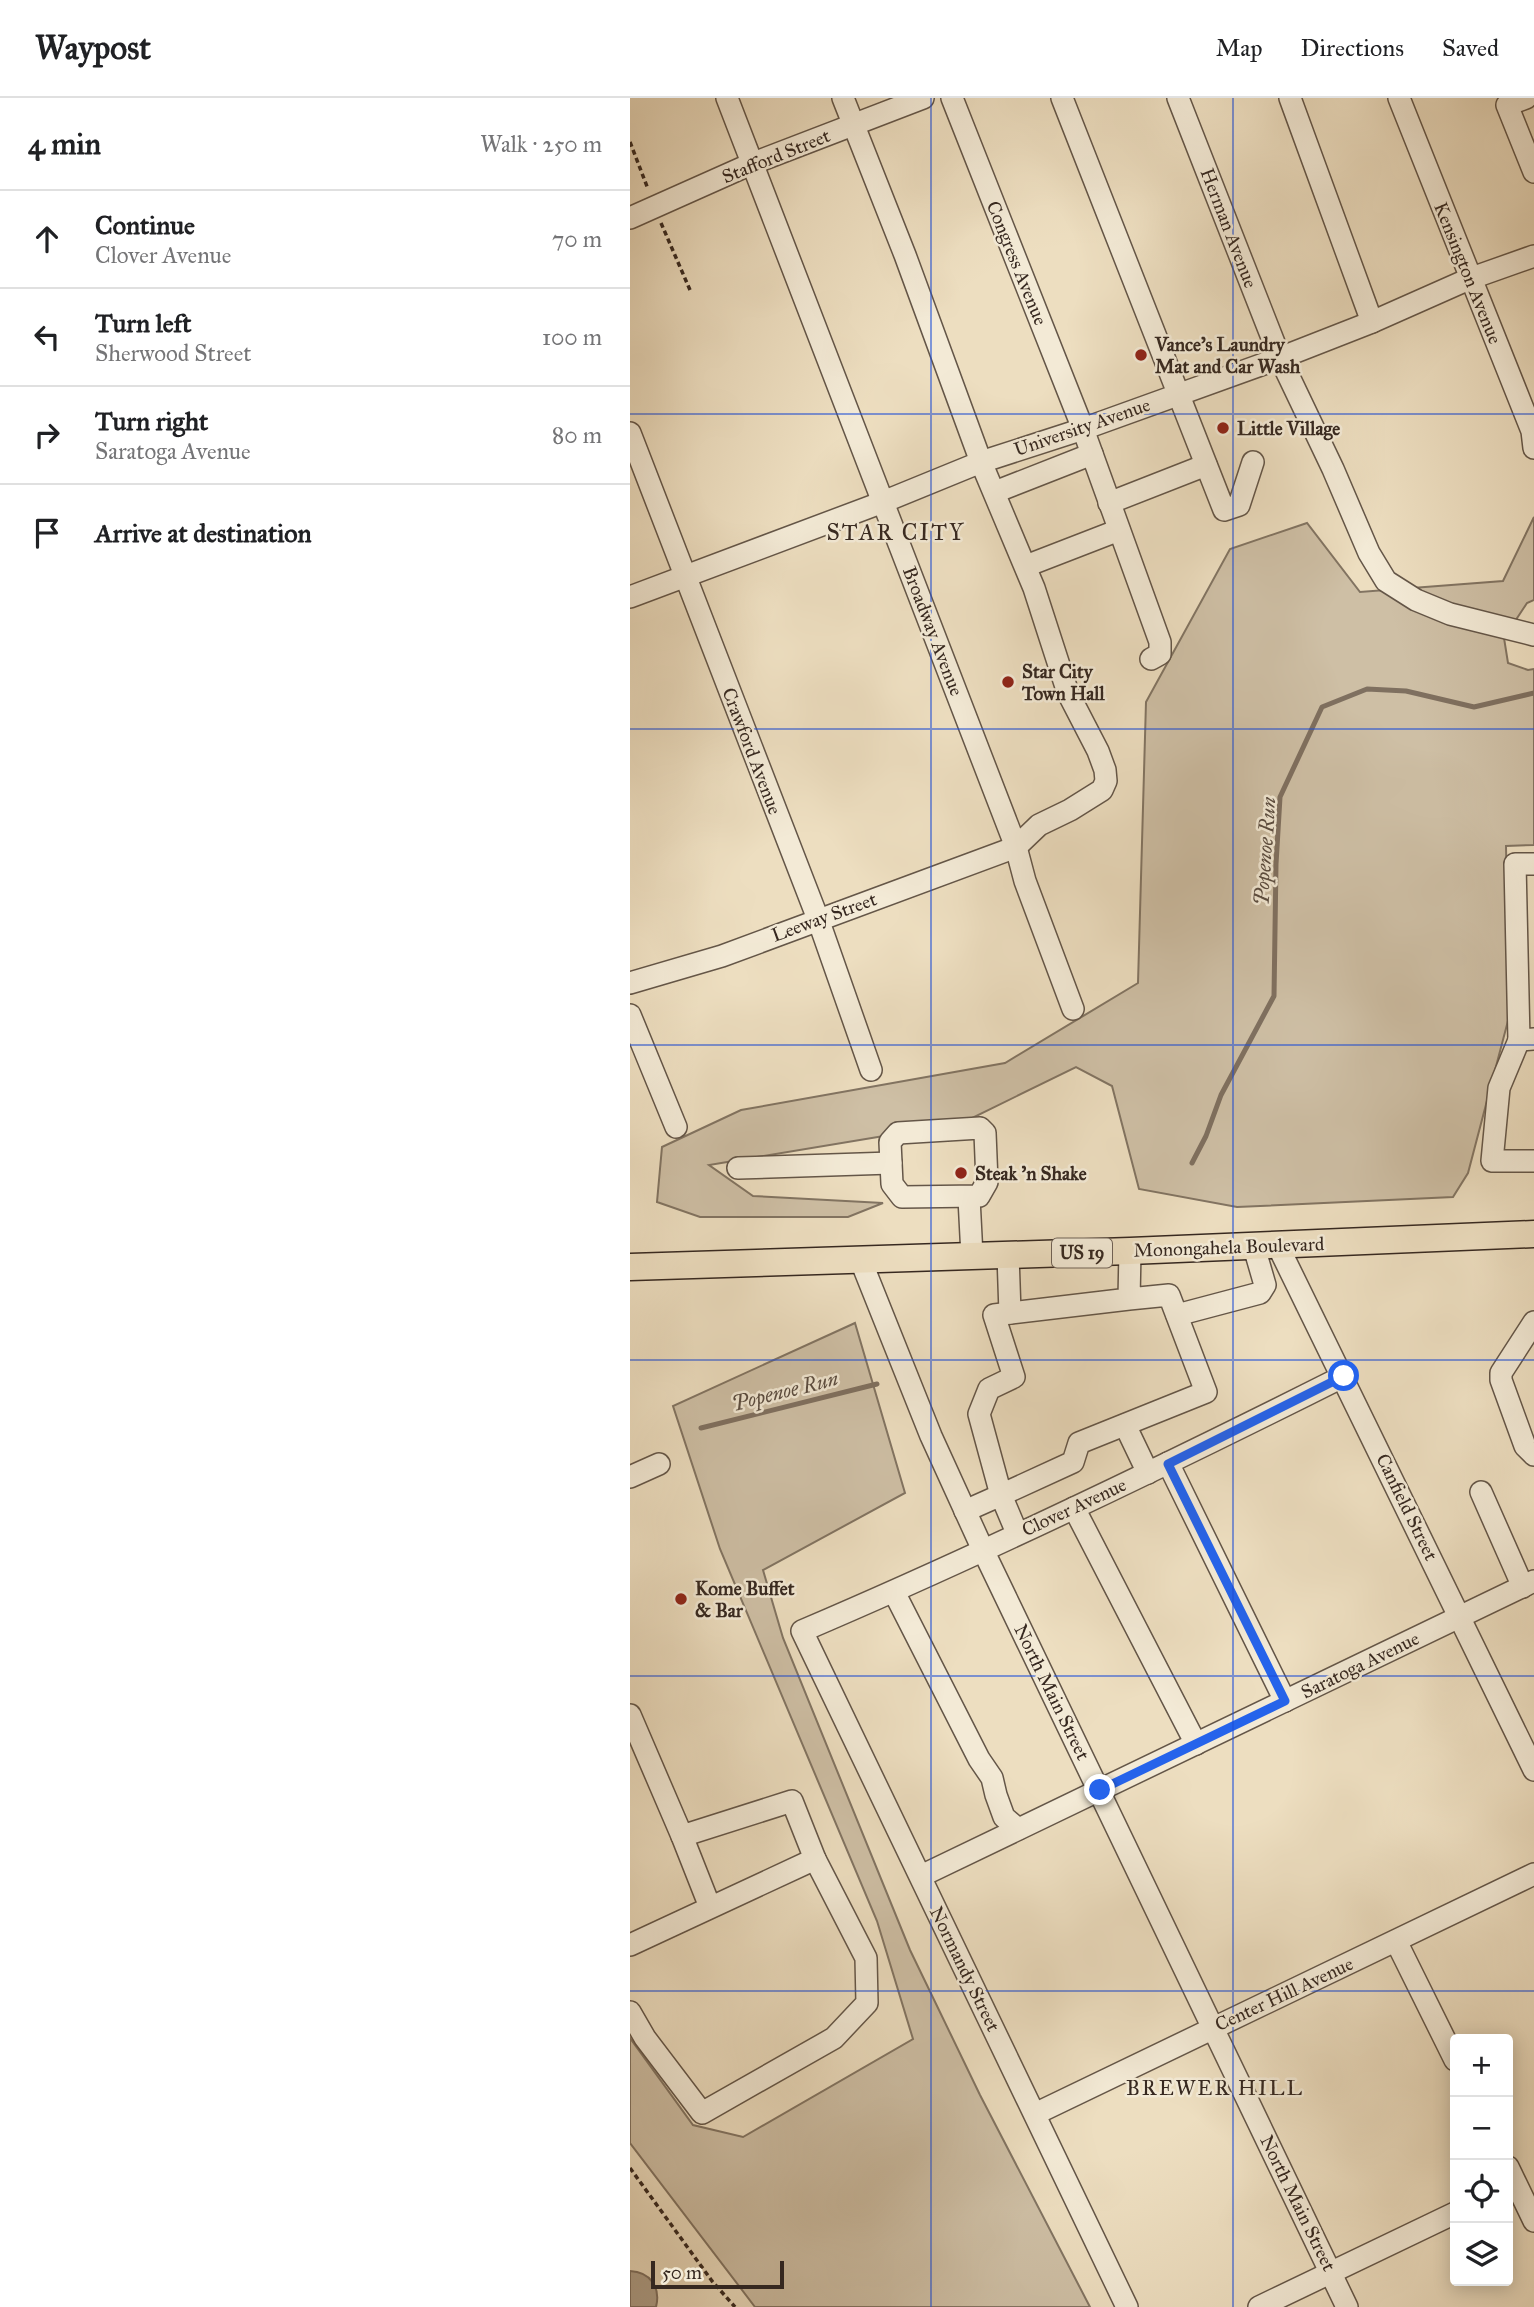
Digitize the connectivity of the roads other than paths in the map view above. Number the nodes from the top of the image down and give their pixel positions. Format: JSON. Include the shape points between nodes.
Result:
{"nodes":[{"id":1,"x":727,"y":98,"type":"edge"},
{"id":2,"x":843,"y":98,"type":"edge"},
{"id":3,"x":923,"y":98,"type":"edge"},
{"id":4,"x":952,"y":98,"type":"edge"},
{"id":5,"x":1062,"y":98,"type":"edge"},
{"id":6,"x":1178,"y":98,"type":"edge"},
{"id":7,"x":1290,"y":98,"type":"edge"},
{"id":8,"x":1399,"y":98,"type":"edge"},
{"id":9,"x":1525,"y":98,"type":"edge"},
{"id":10,"x":853,"y":125,"type":"junction"},
{"id":11,"x":751,"y":164,"type":"junction"},
{"id":12,"x":1534,"y":172,"type":"edge"},
{"id":13,"x":630,"y":218,"type":"edge"},
{"id":14,"x":1534,"y":256,"type":"edge"},
{"id":15,"x":1469,"y":279,"type":"junction"},
{"id":16,"x":1372,"y":322,"type":"junction"},
{"id":17,"x":1280,"y":358,"type":"junction"},
{"id":18,"x":1178,"y":393,"type":"junction"},
{"id":19,"x":1083,"y":429,"type":"junction"},
{"id":20,"x":630,"y":433,"type":"edge"},
{"id":21,"x":1534,"y":447,"type":"edge"},
{"id":22,"x":1092,"y":454,"type":"junction"},
{"id":23,"x":981,"y":462,"type":"junction"},
{"id":24,"x":1253,"y":462,"type":"dead end"},
{"id":25,"x":1206,"y":465,"type":"junction"},
{"id":26,"x":995,"y":492,"type":"junction"},
{"id":27,"x":883,"y":502,"type":"junction"},
{"id":28,"x":1110,"y":503,"type":"junction"},
{"id":29,"x":1119,"y":530,"type":"junction"},
{"id":30,"x":1026,"y":566,"type":"junction"},
{"id":31,"x":684,"y":576,"type":"junction"},
{"id":32,"x":630,"y":597,"type":"edge"},
{"id":33,"x":1534,"y":635,"type":"edge"},
{"id":34,"x":1151,"y":659,"type":"dead end"},
{"id":35,"x":1017,"y":847,"type":"junction"},
{"id":36,"x":1534,"y":864,"type":"edge"},
{"id":37,"x":818,"y":919,"type":"junction"},
{"id":38,"x":630,"y":984,"type":"edge"},
{"id":39,"x":1073,"y":1009,"type":"dead end"},
{"id":40,"x":630,"y":1015,"type":"edge"},
{"id":41,"x":1527,"y":1040,"type":"edge"},
{"id":42,"x":871,"y":1070,"type":"dead end"},
{"id":43,"x":676,"y":1127,"type":"dead end"},
{"id":44,"x":1534,"y":1161,"type":"edge"},
{"id":45,"x":891,"y":1163,"type":"junction"},
{"id":46,"x":738,"y":1168,"type":"dead end"},
{"id":47,"x":969,"y":1198,"type":"junction"},
{"id":48,"x":1534,"y":1234,"type":"edge"},
{"id":49,"x":1266,"y":1246,"type":"junction"},
{"id":50,"x":1129,"y":1251,"type":"junction"},
{"id":51,"x":1008,"y":1255,"type":"junction"},
{"id":52,"x":972,"y":1256,"type":"junction"},
{"id":53,"x":861,"y":1261,"type":"junction"},
{"id":54,"x":630,"y":1267,"type":"edge"},
{"id":55,"x":1129,"y":1299,"type":"junction"},
{"id":56,"x":1010,"y":1313,"type":"junction"},
{"id":57,"x":1177,"y":1315,"type":"junction"},
{"id":58,"x":1534,"y":1322,"type":"edge"},
{"id":59,"x":1344,"y":1376,"type":"junction"},
{"id":60,"x":1125,"y":1425,"type":"junction"},
{"id":61,"x":1534,"y":1455,"type":"edge"},
{"id":62,"x":659,"y":1464,"type":"dead end"},
{"id":63,"x":1168,"y":1464,"type":"junction"},
{"id":64,"x":1148,"y":1474,"type":"junction"},
{"id":65,"x":630,"y":1477,"type":"edge"},
{"id":66,"x":1481,"y":1492,"type":"dead end"},
{"id":67,"x":1001,"y":1495,"type":"junction"},
{"id":68,"x":1074,"y":1508,"type":"junction"},
{"id":69,"x":965,"y":1511,"type":"junction"},
{"id":70,"x":1017,"y":1533,"type":"junction"},
{"id":71,"x":983,"y":1550,"type":"junction"},
{"id":72,"x":1528,"y":1584,"type":"edge"},
{"id":73,"x":894,"y":1592,"type":"junction"},
{"id":74,"x":1460,"y":1616,"type":"junction"},
{"id":75,"x":802,"y":1631,"type":"joint"},
{"id":76,"x":1285,"y":1701,"type":"junction"},
{"id":77,"x":630,"y":1715,"type":"edge"},
{"id":78,"x":1196,"y":1744,"type":"junction"},
{"id":79,"x":1534,"y":1770,"type":"edge"},
{"id":80,"x":1100,"y":1790,"type":"junction"},
{"id":81,"x":1018,"y":1829,"type":"junction"},
{"id":82,"x":682,"y":1836,"type":"junction"},
{"id":83,"x":815,"y":1859,"type":"junction"},
{"id":84,"x":1534,"y":1874,"type":"edge"},
{"id":85,"x":921,"y":1876,"type":"junction"},
{"id":86,"x":710,"y":1907,"type":"junction"},
{"id":87,"x":1396,"y":1941,"type":"junction"},
{"id":88,"x":630,"y":1945,"type":"edge"},
{"id":89,"x":630,"y":2012,"type":"edge"},
{"id":90,"x":1214,"y":2028,"type":"junction"},
{"id":91,"x":1450,"y":2050,"type":"edge"},
{"id":92,"x":1035,"y":2114,"type":"junction"},
{"id":93,"x":1516,"y":2178,"type":"edge"},
{"id":94,"x":1450,"y":2215,"type":"edge"},
{"id":95,"x":1534,"y":2221,"type":"edge"},
{"id":96,"x":1331,"y":2273,"type":"junction"},
{"id":97,"x":1127,"y":2307,"type":"edge"},
{"id":98,"x":1259,"y":2307,"type":"edge"},
{"id":99,"x":1347,"y":2307,"type":"edge"}],
"edges":[{"from":1,"to":11,"type":"street","name":"Broadway Avenue"},
{"from":2,"to":10,"type":"street"},
{"from":3,"to":10,"type":"street","name":"Stafford Street"},
{"from":4,"to":19,"type":"street","name":"Congress Avenue"},
{"from":5,"to":18,"type":"street"},
{"from":6,"to":17,"type":"street","name":"Herman Avenue"},
{"from":7,"to":16,"type":"street"},
{"from":8,"to":15,"type":"street","name":"Kensington Avenue"},
{"from":9,"to":12,"type":"street","via":[[1507,105]]},
{"from":10,"to":11,"type":"street","name":"Stafford Street"},
{"from":10,"to":23,"type":"street"},
{"from":11,"to":13,"type":"street","name":"Stafford Street"},
{"from":11,"to":27,"type":"street","name":"Broadway Avenue"},
{"from":14,"to":15,"type":"street","name":"University Avenue"},
{"from":15,"to":16,"type":"street","name":"University Avenue"},
{"from":15,"to":21,"type":"street","name":"Kensington Avenue","via":[[1532,432]]},
{"from":16,"to":17,"type":"street","name":"University Avenue"},
{"from":17,"to":18,"type":"street","name":"University Avenue"},
{"from":17,"to":33,"type":"street","name":"Herman Avenue","via":[[1386,581],[1450,614]]},
{"from":18,"to":19,"type":"street","name":"University Avenue"},
{"from":18,"to":25,"type":"street"},
{"from":19,"to":22,"type":"street","name":"Congress Avenue"},
{"from":19,"to":23,"type":"street","name":"University Avenue"},
{"from":20,"to":31,"type":"street","name":"Crawford Avenue"},
{"from":22,"to":26,"type":"street"},
{"from":22,"to":28,"type":"street","name":"Congress Avenue"},
{"from":23,"to":26,"type":"street"},
{"from":23,"to":27,"type":"street","name":"University Avenue"},
{"from":24,"to":25,"type":"street","via":[[1239,505],[1224,510]]},
{"from":25,"to":28,"type":"street"},
{"from":26,"to":30,"type":"street"},
{"from":27,"to":31,"type":"street","name":"University Avenue"},
{"from":27,"to":35,"type":"street","name":"Broadway Avenue"},
{"from":28,"to":29,"type":"street","name":"Congress Avenue"},
{"from":29,"to":30,"type":"street"},
{"from":29,"to":34,"type":"street","name":"Congress Avenue","via":[[1160,642],[1160,654]]},
{"from":30,"to":35,"type":"street","via":[[1068,693],[1098,751],[1105,781],[1102,790],[1039,825]]},
{"from":31,"to":32,"type":"street","name":"University Avenue"},
{"from":31,"to":37,"type":"street","name":"Crawford Avenue"},
{"from":35,"to":37,"type":"street","name":"Leeway Street"},
{"from":35,"to":39,"type":"street","name":"Broadway Avenue","via":[[1025,881]]},
{"from":36,"to":41,"type":"street","via":[[1515,864]]},
{"from":37,"to":38,"type":"street","name":"Leeway Street","via":[[722,956]]},
{"from":37,"to":42,"type":"street","name":"Crawford Avenue"},
{"from":40,"to":43,"type":"street"},
{"from":41,"to":44,"type":"street","via":[[1499,1088],[1492,1161]]},
{"from":45,"to":46,"type":"street"},
{"from":45,"to":47,"type":"street","via":[[892,1184],[902,1197]]},
{"from":45,"to":47,"type":"street","via":[[890,1142],[898,1133],[979,1128],[985,1133],[987,1182],[979,1196]]},
{"from":47,"to":52,"type":"street"},
{"from":48,"to":49,"type":"main road","name":"Monongahela Boulevard","number":"US 19"},
{"from":49,"to":50,"type":"main road","name":"Monongahela Boulevard","number":"US 19"},
{"from":49,"to":57,"type":"street","via":[[1265,1285],[1260,1293]]},
{"from":49,"to":59,"type":"street","name":"Canfield Street"},
{"from":50,"to":51,"type":"main road","name":"Monongahela Boulevard","number":"US 19"},
{"from":50,"to":55,"type":"street"},
{"from":51,"to":52,"type":"main road","name":"Monongahela Boulevard","number":"US 19"},
{"from":51,"to":56,"type":"street"},
{"from":52,"to":53,"type":"main road","name":"Monongahela Boulevard","number":"US 19"},
{"from":53,"to":54,"type":"main road","name":"Monongahela Boulevard","number":"US 19"},
{"from":53,"to":69,"type":"street","name":"North Main Street"},
{"from":55,"to":56,"type":"street"},
{"from":55,"to":57,"type":"street","via":[[1169,1295]]},
{"from":56,"to":67,"type":"street","via":[[994,1315],[1013,1377],[989,1389],[979,1414]]},
{"from":57,"to":60,"type":"street","via":[[1206,1392]]},
{"from":58,"to":61,"type":"street","via":[[1501,1380],[1525,1446]]},
{"from":59,"to":63,"type":"street","name":"Clover Avenue"},
{"from":59,"to":74,"type":"street","name":"Canfield Street"},
{"from":60,"to":64,"type":"street"},
{"from":60,"to":67,"type":"street","via":[[1079,1443],[1073,1462]]},
{"from":62,"to":65,"type":"street"},
{"from":63,"to":64,"type":"street","name":"Clover Avenue"},
{"from":63,"to":76,"type":"street"},
{"from":64,"to":68,"type":"street","name":"Clover Avenue"},
{"from":66,"to":72,"type":"street"},
{"from":67,"to":69,"type":"street"},
{"from":67,"to":70,"type":"street"},
{"from":68,"to":70,"type":"street","name":"Clover Avenue"},
{"from":68,"to":78,"type":"street"},
{"from":69,"to":71,"type":"street","name":"North Main Street"},
{"from":70,"to":71,"type":"street","name":"Clover Avenue"},
{"from":71,"to":73,"type":"street","name":"Clover Avenue"},
{"from":71,"to":80,"type":"street","name":"North Main Street"},
{"from":72,"to":74,"type":"street","name":"Saratoga Avenue"},
{"from":73,"to":75,"type":"street","name":"Clover Avenue"},
{"from":73,"to":81,"type":"street","via":[[992,1778],[1004,1817]]},
{"from":74,"to":76,"type":"street","name":"Saratoga Avenue"},
{"from":74,"to":79,"type":"street","name":"Canfield Street"},
{"from":75,"to":85,"type":"street","name":"Normandy Street"},
{"from":76,"to":78,"type":"street","name":"Saratoga Avenue"},
{"from":77,"to":82,"type":"street"},
{"from":78,"to":80,"type":"street","name":"Saratoga Avenue"},
{"from":80,"to":81,"type":"street","name":"Saratoga Avenue"},
{"from":80,"to":90,"type":"street","name":"North Main Street"},
{"from":81,"to":85,"type":"street","name":"Saratoga Avenue"},
{"from":82,"to":83,"type":"street","via":[[792,1801]]},
{"from":82,"to":86,"type":"street"},
{"from":83,"to":86,"type":"street"},
{"from":83,"to":89,"type":"street","via":[[866,1958],[867,2003],[834,2038],[702,2113]]},
{"from":84,"to":87,"type":"street","name":"Center Hill Avenue"},
{"from":85,"to":92,"type":"street","name":"Normandy Street"},
{"from":86,"to":88,"type":"street"},
{"from":87,"to":90,"type":"street","name":"Center Hill Avenue"},
{"from":87,"to":91,"type":"street"},
{"from":90,"to":92,"type":"street","name":"Center Hill Avenue"},
{"from":90,"to":96,"type":"street","name":"North Main Street"},
{"from":92,"to":97,"type":"street","name":"Normandy Street"},
{"from":93,"to":95,"type":"street"},
{"from":94,"to":96,"type":"street"},
{"from":96,"to":98,"type":"street"},
{"from":96,"to":99,"type":"street","name":"North Main Street"}]}
